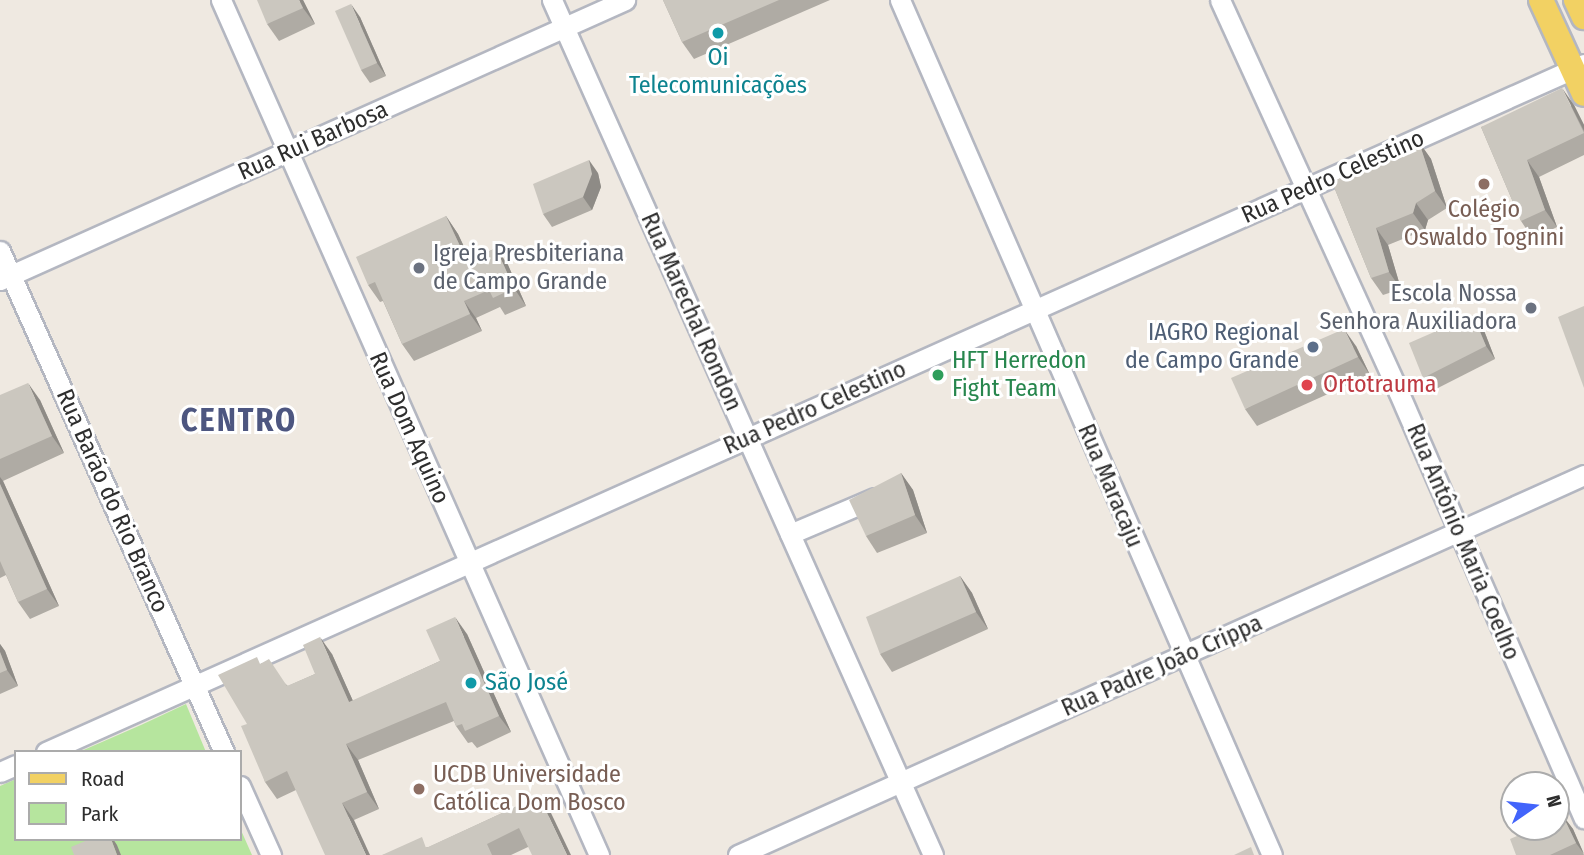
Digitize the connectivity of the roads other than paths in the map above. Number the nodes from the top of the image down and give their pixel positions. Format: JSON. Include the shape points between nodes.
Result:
{"nodes":[{"id":1,"x":221,"y":0,"type":"edge"},
{"id":2,"x":552,"y":0,"type":"edge"},
{"id":3,"x":625,"y":0,"type":"edge"},
{"id":4,"x":900,"y":0,"type":"edge"},
{"id":5,"x":1220,"y":0,"type":"edge"},
{"id":6,"x":1541,"y":0,"type":"edge"},
{"id":7,"x":1576,"y":0,"type":"edge"},
{"id":8,"x":1584,"y":17,"type":"edge"},
{"id":9,"x":565,"y":28,"type":"junction"},
{"id":10,"x":1578,"y":67,"type":"edge"},
{"id":11,"x":1584,"y":94,"type":"edge"},
{"id":12,"x":287,"y":152,"type":"junction"},
{"id":13,"x":1304,"y":190,"type":"junction"},
{"id":14,"x":0,"y":251,"type":"edge"},
{"id":15,"x":5,"y":278,"type":"edge"},
{"id":16,"x":1034,"y":311,"type":"junction"},
{"id":17,"x":747,"y":439,"type":"junction"},
{"id":18,"x":1584,"y":475,"type":"edge"},
{"id":19,"x":889,"y":492,"type":"edge"},
{"id":20,"x":790,"y":534,"type":"junction"},
{"id":21,"x":1457,"y":534,"type":"junction"},
{"id":22,"x":470,"y":563,"type":"junction"},
{"id":23,"x":1183,"y":656,"type":"junction"},
{"id":24,"x":194,"y":686,"type":"junction"},
{"id":25,"x":51,"y":750,"type":"edge"},
{"id":26,"x":223,"y":750,"type":"edge"},
{"id":27,"x":900,"y":783,"type":"junction"},
{"id":28,"x":242,"y":790,"type":"edge"},
{"id":29,"x":1584,"y":818,"type":"edge"},
{"id":30,"x":271,"y":855,"type":"edge"},
{"id":31,"x":599,"y":855,"type":"edge"},
{"id":32,"x":738,"y":855,"type":"edge"},
{"id":33,"x":933,"y":855,"type":"edge"},
{"id":34,"x":1272,"y":855,"type":"edge"}],
"edges":[{"from":1,"to":12,"type":"street","name":"Rua Dom Aquino"},
{"from":2,"to":9,"type":"street","name":"Rua Marechal Rondon"},
{"from":3,"to":9,"type":"street","name":"Rua Rui Barbosa"},
{"from":4,"to":16,"type":"street","name":"Rua Maracaju"},
{"from":5,"to":13,"type":"street","name":"Rua Antônio Maria Coelho"},
{"from":6,"to":10,"type":"main road"},
{"from":7,"to":8,"type":"main road"},
{"from":9,"to":12,"type":"street","name":"Rua Rui Barbosa"},
{"from":9,"to":17,"type":"street","name":"Rua Marechal Rondon"},
{"from":10,"to":11,"type":"main road"},
{"from":10,"to":13,"type":"street","name":"Rua Pedro Celestino"},
{"from":12,"to":15,"type":"street","name":"Rua Rui Barbosa"},
{"from":12,"to":22,"type":"street","name":"Rua Dom Aquino"},
{"from":13,"to":16,"type":"street","name":"Rua Pedro Celestino"},
{"from":13,"to":21,"type":"street","name":"Rua Antônio Maria Coelho","via":[[1398,391]]},
{"from":14,"to":15,"type":"street","name":"Rua Barão do Rio Branco"},
{"from":15,"to":24,"type":"street","name":"Rua Barão do Rio Branco"},
{"from":16,"to":17,"type":"street","name":"Rua Pedro Celestino"},
{"from":16,"to":23,"type":"street","name":"Rua Maracaju"},
{"from":17,"to":20,"type":"street","name":"Rua Marechal Rondon"},
{"from":17,"to":22,"type":"street","name":"Rua Pedro Celestino"},
{"from":18,"to":21,"type":"street","name":"Rua Padre João Crippa"},
{"from":19,"to":20,"type":"street"},
{"from":20,"to":27,"type":"street","name":"Rua Marechal Rondon"},
{"from":21,"to":23,"type":"street","name":"Rua Padre João Crippa"},
{"from":21,"to":29,"type":"street","name":"Rua Antônio Maria Coelho"},
{"from":22,"to":24,"type":"street","name":"Rua Pedro Celestino"},
{"from":22,"to":31,"type":"street","name":"Rua Dom Aquino"},
{"from":23,"to":27,"type":"street","name":"Rua Padre João Crippa"},
{"from":23,"to":34,"type":"street","name":"Rua Maracaju"},
{"from":24,"to":25,"type":"street","name":"Rua Pedro Celestino"},
{"from":24,"to":26,"type":"street","name":"Rua Barão do Rio Branco"},
{"from":27,"to":32,"type":"street","name":"Rua Padre João Crippa"},
{"from":27,"to":33,"type":"street","name":"Rua Marechal Rondon"},
{"from":28,"to":30,"type":"street"}]}
